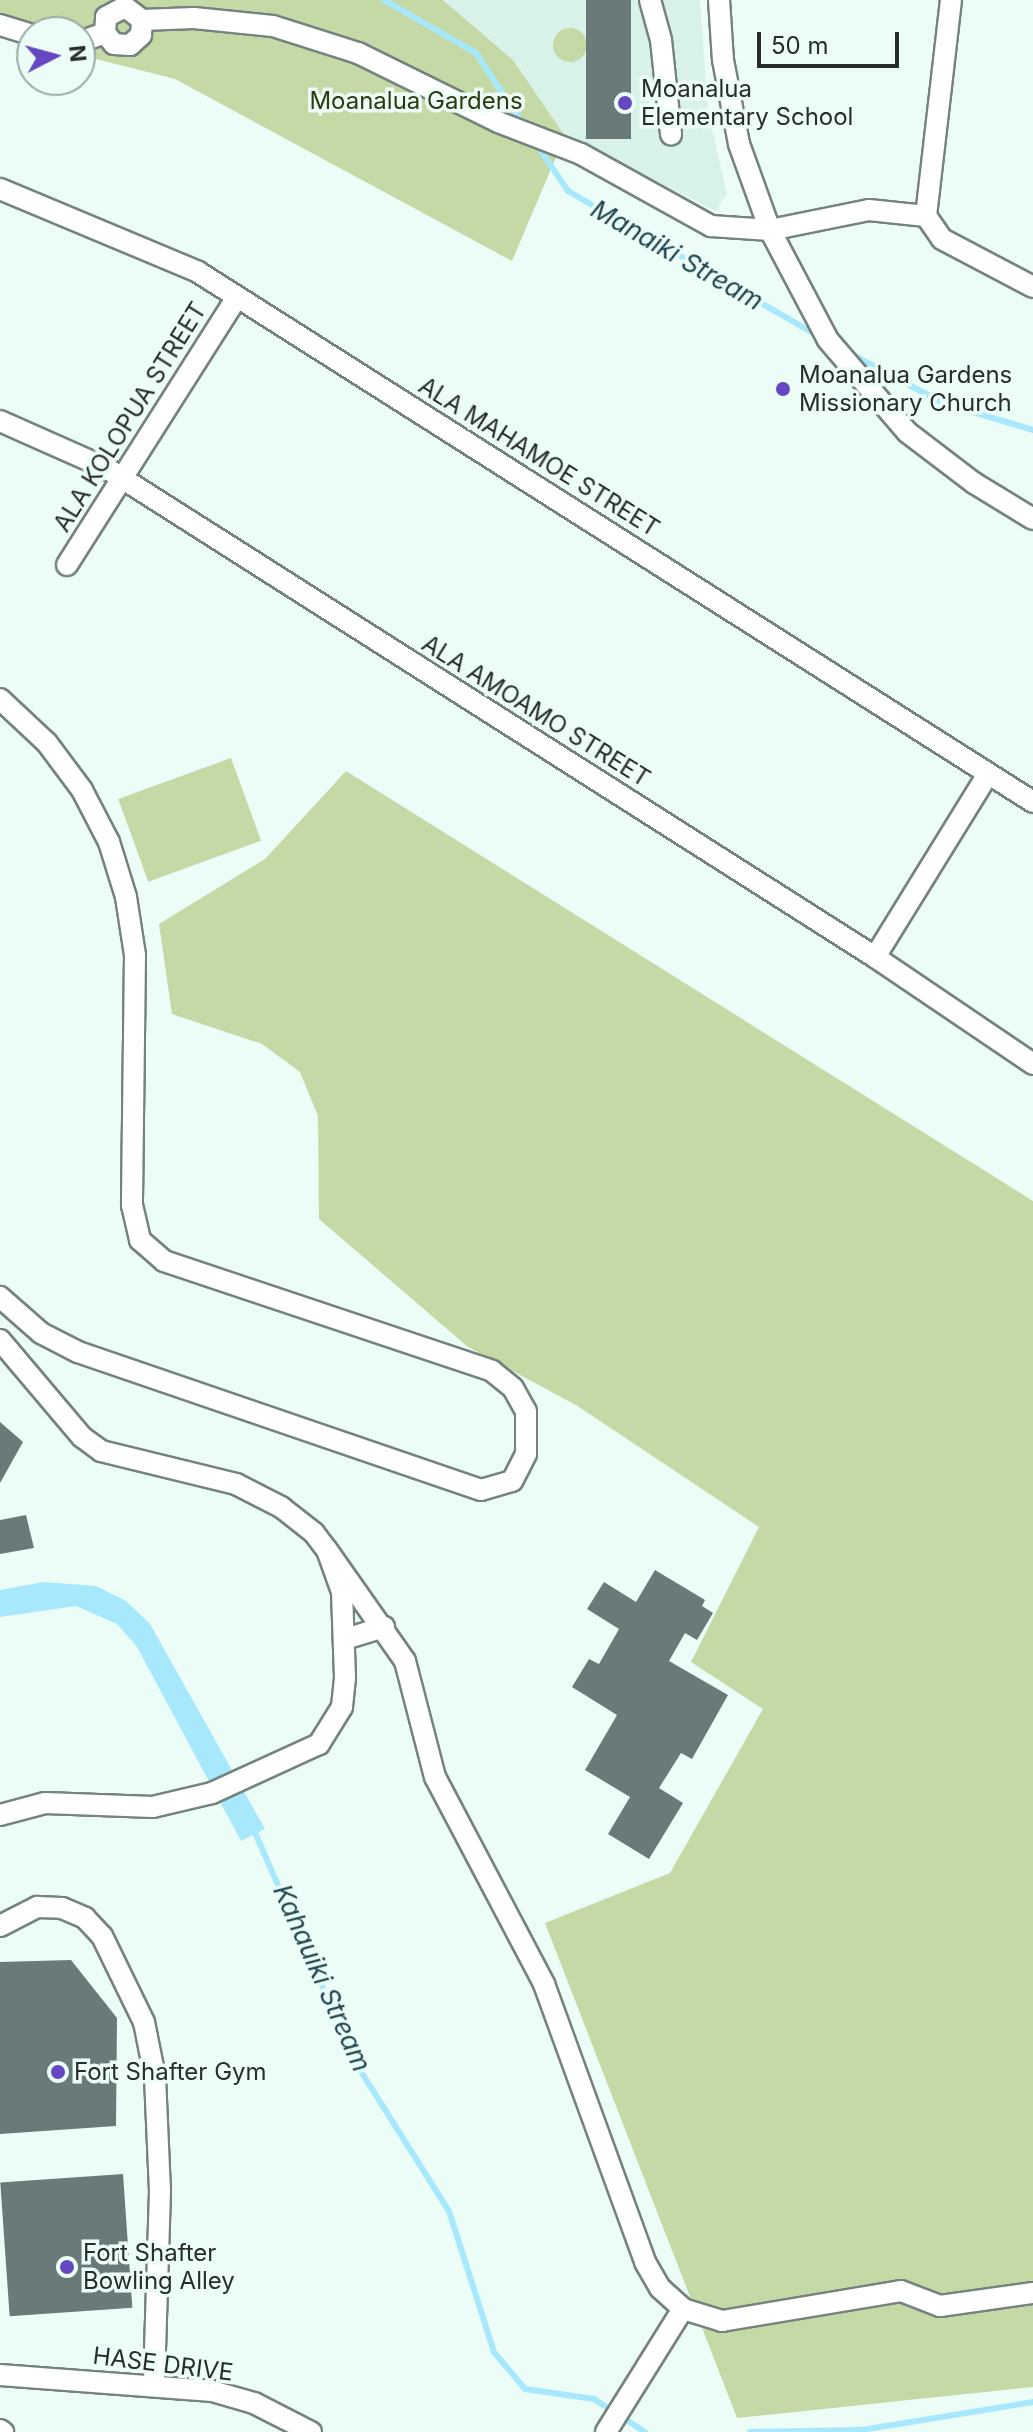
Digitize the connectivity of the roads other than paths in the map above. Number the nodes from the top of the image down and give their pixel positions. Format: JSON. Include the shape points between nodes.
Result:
{"nodes":[{"id":1,"x":650,"y":0,"type":"edge"},
{"id":2,"x":719,"y":0,"type":"edge"},
{"id":3,"x":951,"y":0,"type":"edge"},
{"id":4,"x":142,"y":20,"type":"junction"},
{"id":5,"x":105,"y":33,"type":"junction"},
{"id":6,"x":96,"y":36,"type":"edge"},
{"id":7,"x":671,"y":134,"type":"dead end"},
{"id":8,"x":0,"y":189,"type":"edge"},
{"id":9,"x":926,"y":216,"type":"junction"},
{"id":10,"x":770,"y":230,"type":"junction"},
{"id":11,"x":1033,"y":287,"type":"edge"},
{"id":12,"x":237,"y":297,"type":"junction"},
{"id":13,"x":0,"y":421,"type":"edge"},
{"id":14,"x":120,"y":479,"type":"junction"},
{"id":15,"x":1033,"y":519,"type":"edge"},
{"id":16,"x":67,"y":565,"type":"dead end"},
{"id":17,"x":0,"y":699,"type":"edge"},
{"id":18,"x":988,"y":774,"type":"junction"},
{"id":19,"x":1033,"y":802,"type":"edge"},
{"id":20,"x":875,"y":957,"type":"junction"},
{"id":21,"x":1033,"y":1064,"type":"edge"},
{"id":22,"x":3,"y":1306,"type":"edge"},
{"id":23,"x":0,"y":1340,"type":"edge"},
{"id":24,"x":327,"y":1550,"type":"junction"},
{"id":25,"x":384,"y":1627,"type":"junction"},
{"id":26,"x":345,"y":1639,"type":"junction"},
{"id":27,"x":0,"y":1815,"type":"edge"},
{"id":28,"x":0,"y":1926,"type":"edge"},
{"id":29,"x":1033,"y":2293,"type":"edge"},
{"id":30,"x":683,"y":2309,"type":"junction"},
{"id":31,"x":0,"y":2375,"type":"edge"},
{"id":32,"x":154,"y":2384,"type":"junction"},
{"id":33,"x":311,"y":2432,"type":"edge"},
{"id":34,"x":606,"y":2432,"type":"edge"}],
"edges":[{"from":1,"to":7,"type":"street","via":[[661,40]]},
{"from":2,"to":10,"type":"street","via":[[729,102]]},
{"from":3,"to":9,"type":"street"},
{"from":4,"to":5,"type":"street","via":[[141,35],[130,45],[114,44]]},
{"from":4,"to":5,"type":"street","via":[[132,8],[117,7],[106,17]]},
{"from":4,"to":10,"type":"street","via":[[236,22],[322,39],[498,122],[565,147],[711,226]]},
{"from":5,"to":6,"type":"street"},
{"from":8,"to":12,"type":"street","name":"ALA MAHAMOE STREET","via":[[169,256]]},
{"from":9,"to":10,"type":"street","via":[[849,212]]},
{"from":9,"to":11,"type":"street","via":[[942,239]]},
{"from":10,"to":15,"type":"street","via":[[828,340],[877,402],[944,461]]},
{"from":12,"to":14,"type":"street","name":"ALA KOLOPUA STREET"},
{"from":12,"to":18,"type":"street","name":"ALA MAHAMOE STREET"},
{"from":13,"to":14,"type":"street","name":"ALA AMOAMO STREET","via":[[65,447]]},
{"from":14,"to":16,"type":"street","name":"ALA KOLOPUA STREET"},
{"from":14,"to":20,"type":"street","name":"ALA AMOAMO STREET"},
{"from":17,"to":22,"type":"street","via":[[47,743],[82,790],[109,842],[126,897],[135,955],[132,1205],[140,1240],[174,1265],[492,1371],[513,1388],[526,1411],[526,1454],[512,1481],[481,1490],[78,1352]]},
{"from":18,"to":19,"type":"street","name":"ALA MAHAMOE STREET"},
{"from":18,"to":20,"type":"street"},
{"from":20,"to":21,"type":"street","name":"ALA AMOAMO STREET"},
{"from":23,"to":24,"type":"street","via":[[91,1445],[121,1460],[212,1476],[259,1494],[298,1519]]},
{"from":24,"to":25,"type":"street"},
{"from":24,"to":26,"type":"street","via":[[342,1592]]},
{"from":25,"to":26,"type":"street"},
{"from":25,"to":30,"type":"street","via":[[408,1667],[435,1777],[544,1984],[645,2262],[660,2288]]},
{"from":26,"to":27,"type":"street","via":[[345,1693],[329,1733],[306,1753],[212,1793],[153,1807],[45,1803]]},
{"from":28,"to":32,"type":"street","via":[[37,1907],[62,1908],[85,1918],[102,1936],[144,2022],[155,2077],[160,2191]]},
{"from":29,"to":30,"type":"street","via":[[940,2306],[901,2291],[736,2321],[709,2319]]},
{"from":30,"to":34,"type":"street"},
{"from":31,"to":32,"type":"street","name":"HASE DRIVE"},
{"from":32,"to":33,"type":"street","name":"HASE DRIVE","via":[[233,2396]]}]}
